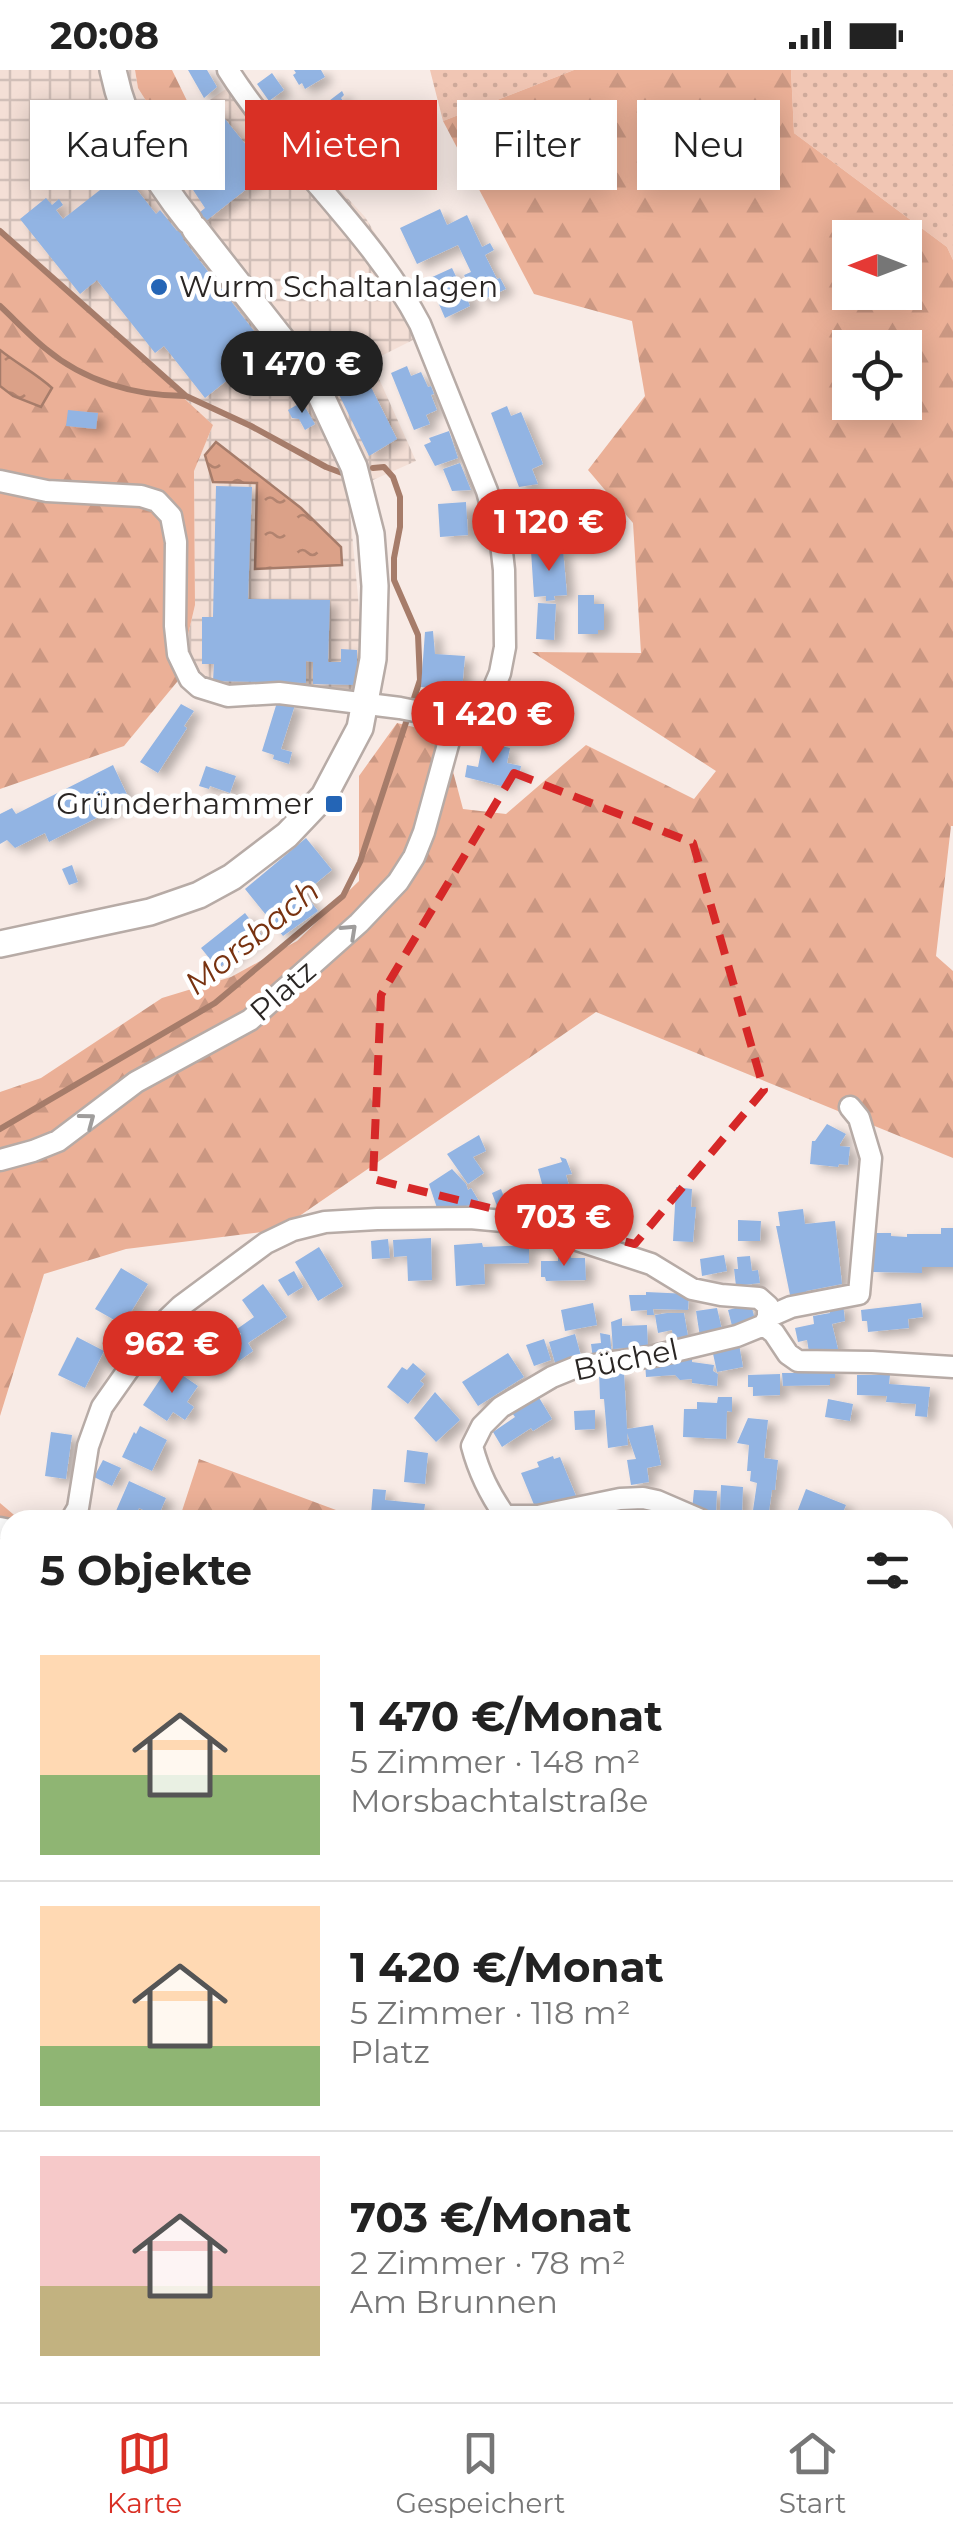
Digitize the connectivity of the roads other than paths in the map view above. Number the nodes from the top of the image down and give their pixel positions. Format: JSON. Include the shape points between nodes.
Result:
{"nodes":[{"id":1,"x":113,"y":70,"type":"edge"},
{"id":2,"x":228,"y":70,"type":"edge"},
{"id":3,"x":0,"y":481,"type":"edge"},
{"id":4,"x":366,"y":704,"type":"junction"},
{"id":5,"x":455,"y":718,"type":"junction"},
{"id":6,"x":0,"y":944,"type":"edge"},
{"id":7,"x":850,"y":1107,"type":"dead end"},
{"id":8,"x":0,"y":1160,"type":"edge"},
{"id":9,"x":766,"y":1321,"type":"junction"},
{"id":10,"x":953,"y":1366,"type":"edge"},
{"id":11,"x":77,"y":1510,"type":"edge"},
{"id":12,"x":498,"y":1510,"type":"edge"},
{"id":13,"x":567,"y":1510,"type":"edge"},
{"id":14,"x":679,"y":1510,"type":"edge"}],
"edges":[{"from":1,"to":4,"type":"main road","via":[[138,146],[169,196],[304,368],[354,467],[372,534],[375,586]]},
{"from":2,"to":5,"type":"street","via":[[406,297],[494,516],[504,570],[500,673],[478,708]]},
{"from":3,"to":4,"type":"street","via":[[141,496],[172,516],[178,654],[199,687],[228,696],[279,693]]},
{"from":4,"to":5,"type":"street"},
{"from":4,"to":6,"type":"main road","via":[[324,796],[232,877],[150,912]]},
{"from":8,"to":5,"type":"street","name":"Platz","one_way":true,"via":[[58,1141],[136,1082],[250,1020],[359,923],[414,858]]},
{"from":7,"to":9,"type":"street","name":"Büchel","via":[[860,1118],[871,1158],[859,1294],[791,1307]]},
{"from":9,"to":10,"type":"street","via":[[798,1362]]},
{"from":9,"to":11,"type":"street","via":[[768,1306],[759,1298],[692,1289],[651,1264],[525,1224],[377,1220],[292,1230],[266,1243],[157,1330],[102,1407]]},
{"from":9,"to":12,"type":"street","name":"Büchel","via":[[737,1336],[574,1368],[502,1408],[472,1446]]},
{"from":13,"to":14,"type":"street","name":"Büchel","via":[[643,1498]]}]}
